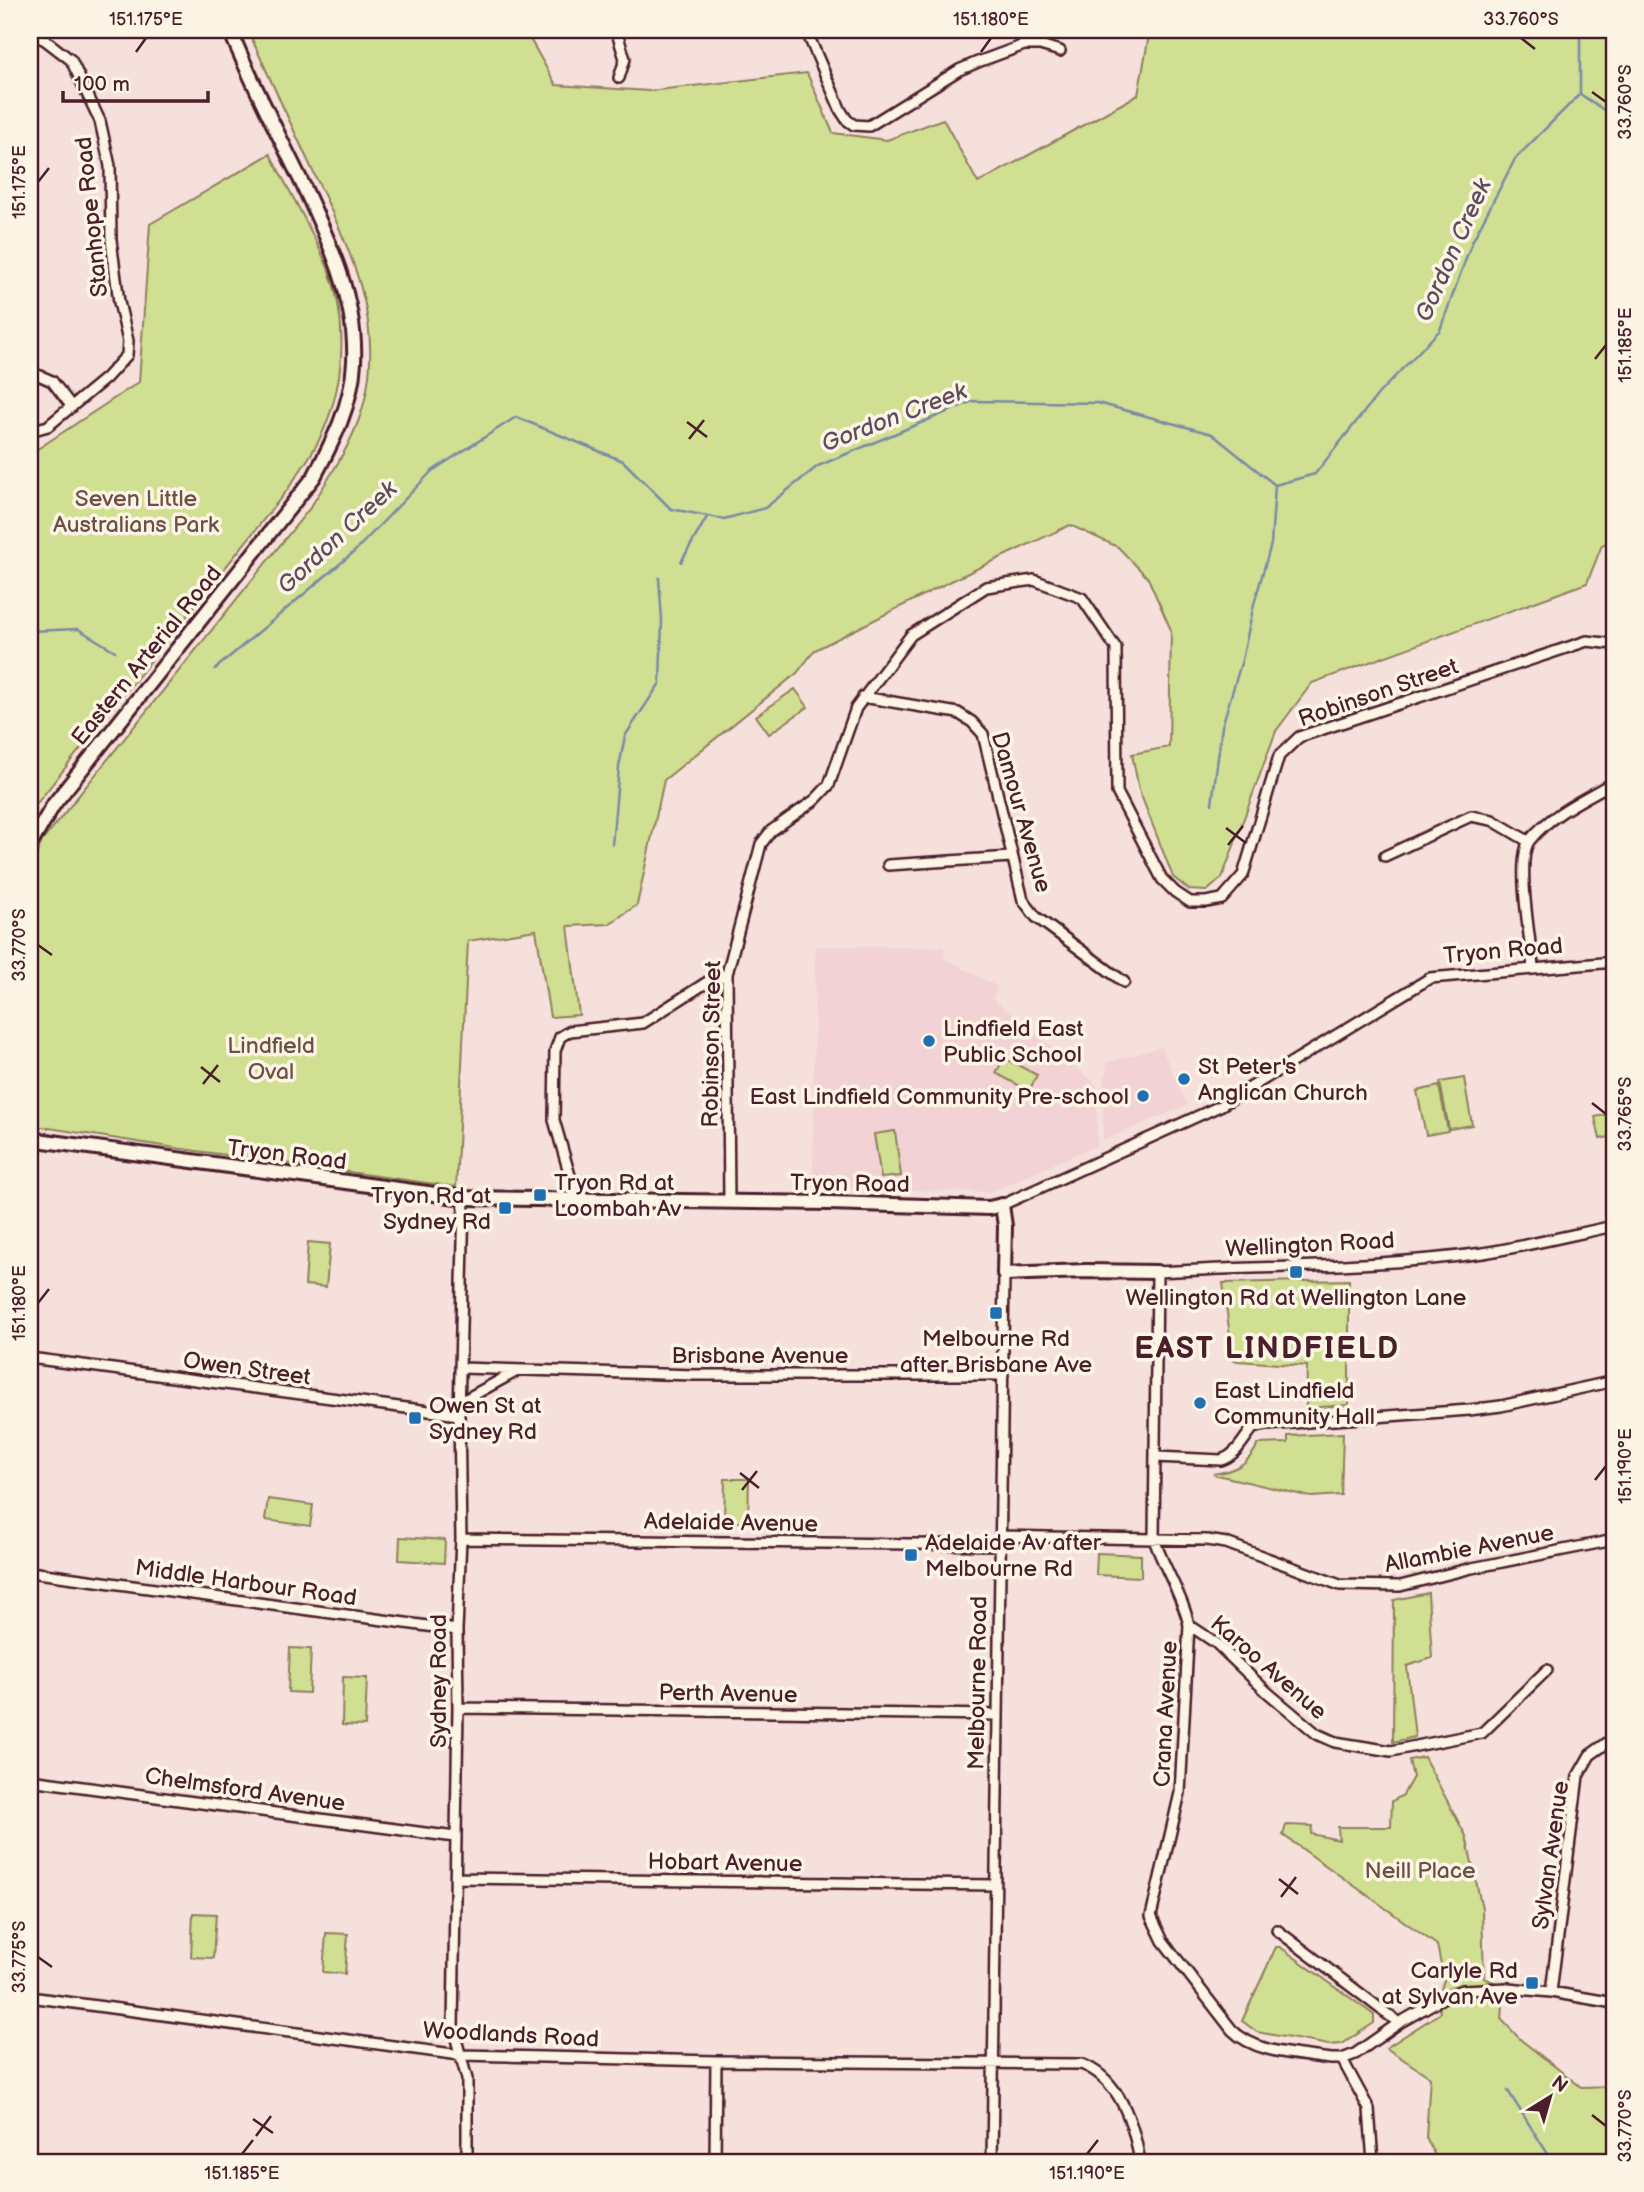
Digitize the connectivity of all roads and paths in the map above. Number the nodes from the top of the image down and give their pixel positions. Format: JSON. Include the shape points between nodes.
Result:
{"nodes":[{"id":1,"x":230,"y":30,"type":"edge"},
{"id":2,"x":617,"y":30,"type":"edge"},
{"id":3,"x":806,"y":30,"type":"edge"},
{"id":4,"x":30,"y":33,"type":"edge"},
{"id":5,"x":1060,"y":51,"type":"dead end"},
{"id":6,"x":619,"y":78,"type":"dead end"},
{"id":7,"x":30,"y":294,"type":"edge"},
{"id":8,"x":30,"y":317,"type":"edge"},
{"id":9,"x":30,"y":368,"type":"edge"},
{"id":10,"x":72,"y":407,"type":"junction"},
{"id":11,"x":30,"y":430,"type":"edge"},
{"id":12,"x":1614,"y":643,"type":"edge"},
{"id":13,"x":863,"y":697,"type":"junction"},
{"id":14,"x":1614,"y":782,"type":"edge"},
{"id":15,"x":1528,"y":841,"type":"junction"},
{"id":16,"x":30,"y":845,"type":"edge"},
{"id":17,"x":1385,"y":856,"type":"dead end"},
{"id":18,"x":1011,"y":857,"type":"junction"},
{"id":19,"x":888,"y":865,"type":"dead end"},
{"id":20,"x":1614,"y":962,"type":"edge"},
{"id":21,"x":1533,"y":968,"type":"junction"},
{"id":22,"x":727,"y":974,"type":"junction"},
{"id":23,"x":1124,"y":982,"type":"dead end"},
{"id":24,"x":30,"y":1139,"type":"edge"},
{"id":25,"x":464,"y":1198,"type":"junction"},
{"id":26,"x":577,"y":1200,"type":"junction"},
{"id":27,"x":729,"y":1202,"type":"junction"},
{"id":28,"x":1002,"y":1205,"type":"junction"},
{"id":29,"x":1614,"y":1226,"type":"edge"},
{"id":30,"x":1157,"y":1272,"type":"junction"},
{"id":31,"x":1004,"y":1274,"type":"junction"},
{"id":32,"x":30,"y":1358,"type":"edge"},
{"id":33,"x":461,"y":1368,"type":"junction"},
{"id":34,"x":518,"y":1370,"type":"junction"},
{"id":35,"x":1003,"y":1374,"type":"junction"},
{"id":36,"x":1614,"y":1381,"type":"edge"},
{"id":37,"x":459,"y":1403,"type":"junction"},
{"id":38,"x":458,"y":1415,"type":"junction"},
{"id":39,"x":1156,"y":1458,"type":"junction"},
{"id":40,"x":461,"y":1539,"type":"junction"},
{"id":41,"x":1154,"y":1539,"type":"junction"},
{"id":42,"x":1614,"y":1540,"type":"edge"},
{"id":43,"x":1001,"y":1541,"type":"junction"},
{"id":44,"x":30,"y":1572,"type":"edge"},
{"id":45,"x":1189,"y":1625,"type":"junction"},
{"id":46,"x":457,"y":1629,"type":"junction"},
{"id":47,"x":1547,"y":1670,"type":"dead end"},
{"id":48,"x":458,"y":1709,"type":"junction"},
{"id":49,"x":998,"y":1715,"type":"junction"},
{"id":50,"x":1614,"y":1738,"type":"edge"},
{"id":51,"x":30,"y":1780,"type":"edge"},
{"id":52,"x":455,"y":1837,"type":"junction"},
{"id":53,"x":455,"y":1878,"type":"junction"},
{"id":54,"x":995,"y":1885,"type":"junction"},
{"id":55,"x":1277,"y":1930,"type":"dead end"},
{"id":56,"x":1551,"y":1992,"type":"junction"},
{"id":57,"x":30,"y":1997,"type":"edge"},
{"id":58,"x":1614,"y":2003,"type":"edge"},
{"id":59,"x":1399,"y":2023,"type":"junction"},
{"id":60,"x":460,"y":2055,"type":"junction"},
{"id":61,"x":1342,"y":2059,"type":"junction"},
{"id":62,"x":716,"y":2060,"type":"junction"},
{"id":63,"x":993,"y":2062,"type":"junction"},
{"id":64,"x":467,"y":2162,"type":"edge"},
{"id":65,"x":715,"y":2162,"type":"edge"},
{"id":66,"x":992,"y":2162,"type":"edge"},
{"id":67,"x":1140,"y":2162,"type":"edge"},
{"id":68,"x":1373,"y":2162,"type":"edge"}],
"edges":[{"from":1,"to":16,"type":"street","name":"Eastern Arterial Road","via":[[339,267],[353,318],[354,364],[348,398],[337,434],[314,477],[54,804]]},
{"from":2,"to":6,"type":"street","via":[[625,59]]},
{"from":3,"to":5,"type":"street","via":[[841,111],[854,125],[870,126],[959,70],[1024,45]]},
{"from":4,"to":10,"type":"street","name":"Stanhope Road","via":[[71,60],[100,121],[110,166],[113,253],[127,355]]},
{"from":7,"to":8,"type":"street"},
{"from":9,"to":10,"type":"street","via":[[52,380]]},
{"from":10,"to":11,"type":"street","via":[[48,426]]},
{"from":12,"to":13,"type":"street","name":"Robinson Street","via":[[1587,641],[1299,737],[1279,756],[1243,875],[1222,899],[1206,902],[1190,902],[1162,879],[1117,792],[1116,648],[1082,598],[1034,580],[985,587],[911,635]]},
{"from":13,"to":18,"type":"street","name":"Damour Avenue","via":[[958,713],[972,722],[983,734]]},
{"from":13,"to":22,"type":"street","name":"Robinson Street","via":[[829,785],[761,844]]},
{"from":14,"to":15,"type":"street","via":[[1558,815]]},
{"from":15,"to":17,"type":"street","via":[[1492,820],[1471,816]]},
{"from":15,"to":21,"type":"street","via":[[1522,867]]},
{"from":18,"to":19,"type":"street"},
{"from":18,"to":23,"type":"street","name":"Damour Avenue","via":[[1023,900],[1036,917]]},
{"from":20,"to":21,"type":"street","name":"Tryon Road"},
{"from":21,"to":28,"type":"street","name":"Tryon Road","via":[[1430,978],[1220,1106]]},
{"from":22,"to":26,"type":"street","via":[[643,1023],[570,1031],[560,1037],[555,1051],[554,1120]]},
{"from":22,"to":27,"type":"street","name":"Robinson Street"},
{"from":24,"to":25,"type":"street","name":"Tryon Road"},
{"from":25,"to":26,"type":"street","name":"Tryon Road"},
{"from":25,"to":33,"type":"street","name":"Sydney Road"},
{"from":26,"to":27,"type":"street","name":"Tryon Road"},
{"from":27,"to":28,"type":"street","name":"Tryon Road"},
{"from":28,"to":31,"type":"street","name":"Melbourne Road"},
{"from":29,"to":30,"type":"street","name":"Wellington Road","via":[[1452,1256]]},
{"from":30,"to":31,"type":"street","name":"Wellington Road"},
{"from":30,"to":39,"type":"street","name":"Crana Avenue"},
{"from":31,"to":35,"type":"street","name":"Melbourne Road"},
{"from":32,"to":38,"type":"street","name":"Owen Street"},
{"from":33,"to":34,"type":"street","name":"Brisbane Avenue"},
{"from":33,"to":37,"type":"street","name":"Sydney Road"},
{"from":34,"to":35,"type":"street","name":"Brisbane Avenue","via":[[695,1375]]},
{"from":34,"to":37,"type":"street"},
{"from":35,"to":43,"type":"street","name":"Melbourne Road"},
{"from":36,"to":39,"type":"street","via":[[1501,1406],[1266,1425],[1253,1429],[1230,1457],[1221,1460]]},
{"from":37,"to":38,"type":"street","name":"Sydney Road"},
{"from":38,"to":40,"type":"street","name":"Sydney Road"},
{"from":39,"to":41,"type":"street","name":"Crana Avenue"},
{"from":40,"to":43,"type":"street","name":"Adelaide Avenue"},
{"from":40,"to":46,"type":"street","name":"Sydney Road"},
{"from":41,"to":42,"type":"street","name":"Allambie Avenue","via":[[1226,1543],[1340,1585],[1400,1586]]},
{"from":41,"to":43,"type":"street","name":"Allambie Avenue"},
{"from":41,"to":45,"type":"street","name":"Crana Avenue","via":[[1185,1604]]},
{"from":43,"to":49,"type":"street","name":"Melbourne Road"},
{"from":44,"to":46,"type":"street","name":"Middle Harbour Road"},
{"from":45,"to":47,"type":"street","name":"Karoo Avenue","via":[[1216,1643],[1317,1734],[1335,1742],[1391,1751],[1482,1733]]},
{"from":45,"to":61,"type":"street","name":"Crana Avenue","via":[[1180,1793],[1151,1916],[1163,1941],[1241,2039],[1255,2046]]},
{"from":46,"to":48,"type":"street","name":"Sydney Road"},
{"from":48,"to":49,"type":"street","name":"Perth Avenue"},
{"from":48,"to":52,"type":"street","name":"Sydney Road"},
{"from":49,"to":54,"type":"street","name":"Melbourne Road"},
{"from":50,"to":56,"type":"street","name":"Sylvan Avenue","via":[[1590,1755],[1578,1776]]},
{"from":51,"to":52,"type":"street","name":"Chelmsford Avenue"},
{"from":52,"to":53,"type":"street","name":"Sydney Road"},
{"from":53,"to":54,"type":"street","name":"Hobart Avenue"},
{"from":53,"to":60,"type":"street","name":"Sydney Road","via":[[453,2028]]},
{"from":54,"to":63,"type":"street","name":"Melbourne Road"},
{"from":55,"to":59,"type":"street"},
{"from":56,"to":58,"type":"street"},
{"from":56,"to":59,"type":"street","via":[[1462,1990]]},
{"from":57,"to":60,"type":"street","name":"Woodlands Road"},
{"from":59,"to":61,"type":"street"},
{"from":60,"to":62,"type":"street","name":"Woodlands Road"},
{"from":60,"to":64,"type":"street","name":"Sydney Road","via":[[467,2079]]},
{"from":61,"to":68,"type":"street","via":[[1369,2109]]},
{"from":62,"to":63,"type":"street","name":"Woodlands Road"},
{"from":62,"to":65,"type":"street"},
{"from":63,"to":66,"type":"street","name":"Melbourne Road"},
{"from":63,"to":67,"type":"street","name":"Woodlands Road","via":[[1092,2068],[1116,2092],[1130,2119]]}]}
